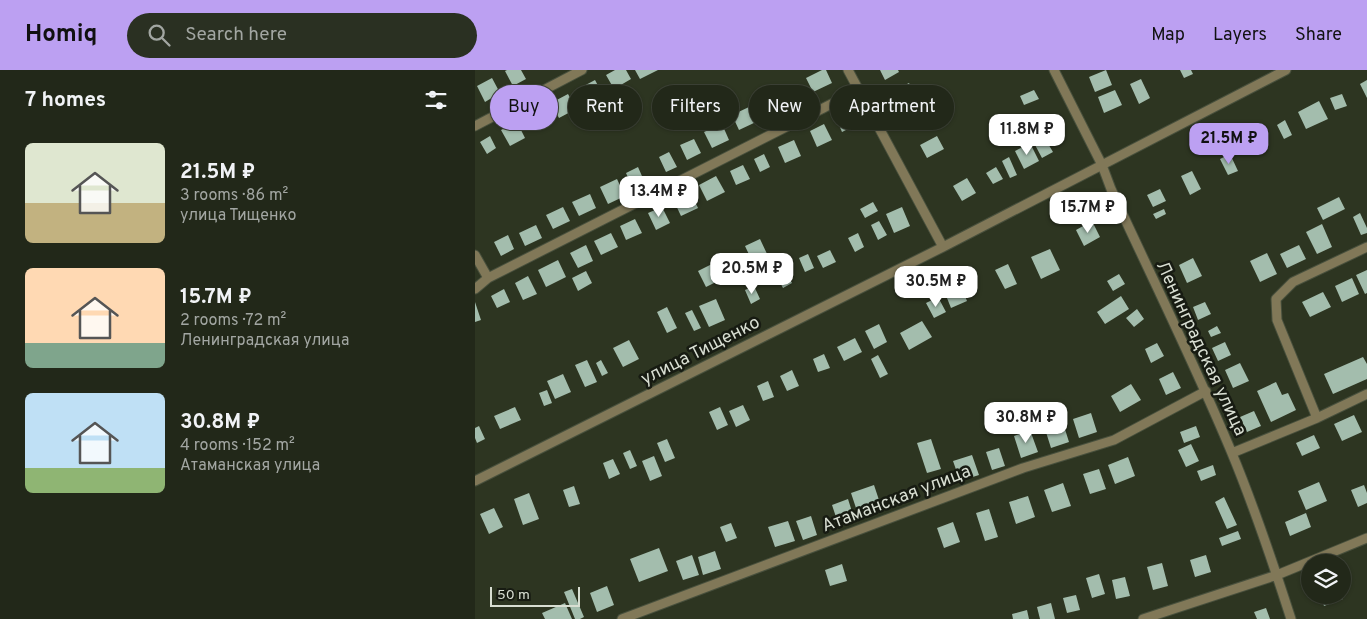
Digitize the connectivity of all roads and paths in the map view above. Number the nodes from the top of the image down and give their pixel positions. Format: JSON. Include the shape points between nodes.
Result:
{"nodes":[{"id":1,"x":582,"y":70,"type":"edge"},
{"id":2,"x":848,"y":70,"type":"edge"},
{"id":3,"x":1054,"y":70,"type":"edge"},
{"id":4,"x":1286,"y":70,"type":"edge"},
{"id":5,"x":856,"y":85,"type":"edge"},
{"id":6,"x":830,"y":105,"type":"edge"},
{"id":7,"x":475,"y":126,"type":"edge"},
{"id":8,"x":880,"y":130,"type":"edge"},
{"id":9,"x":1102,"y":165,"type":"junction"},
{"id":10,"x":943,"y":247,"type":"junction"},
{"id":11,"x":1367,"y":247,"type":"edge"},
{"id":12,"x":475,"y":255,"type":"edge"},
{"id":13,"x":488,"y":278,"type":"junction"},
{"id":14,"x":475,"y":289,"type":"edge"},
{"id":15,"x":1206,"y":391,"type":"junction"},
{"id":16,"x":1367,"y":394,"type":"edge"},
{"id":17,"x":1317,"y":418,"type":"junction"},
{"id":18,"x":1232,"y":453,"type":"junction"},
{"id":19,"x":475,"y":481,"type":"edge"},
{"id":20,"x":1367,"y":538,"type":"edge"},
{"id":21,"x":1277,"y":574,"type":"junction"},
{"id":22,"x":622,"y":619,"type":"edge"},
{"id":23,"x":1143,"y":619,"type":"edge"},
{"id":24,"x":1291,"y":619,"type":"edge"}],
"edges":[{"from":1,"to":7,"type":"street"},
{"from":2,"to":5,"type":"street"},
{"from":3,"to":9,"type":"street","name":"Ленинградская улица"},
{"from":4,"to":9,"type":"street","name":"улица Тищенко"},
{"from":6,"to":13,"type":"street"},
{"from":8,"to":10,"type":"street"},
{"from":9,"to":10,"type":"street","name":"улица Тищенко"},
{"from":9,"to":15,"type":"street","name":"Ленинградская улица"},
{"from":10,"to":19,"type":"street","name":"улица Тищенко"},
{"from":11,"to":17,"type":"street","via":[[1293,282],[1275,299],[1277,320]]},
{"from":12,"to":13,"type":"street"},
{"from":13,"to":14,"type":"street"},
{"from":15,"to":18,"type":"street","name":"Ленинградская улица"},
{"from":15,"to":22,"type":"street","name":"Атаманская улица","via":[[1114,440],[1023,468]]},
{"from":16,"to":17,"type":"street"},
{"from":17,"to":18,"type":"street"},
{"from":18,"to":21,"type":"street","name":"Ленинградская улица"},
{"from":20,"to":21,"type":"street"},
{"from":21,"to":23,"type":"street"},
{"from":21,"to":24,"type":"street","name":"Ленинградская улица"}]}
